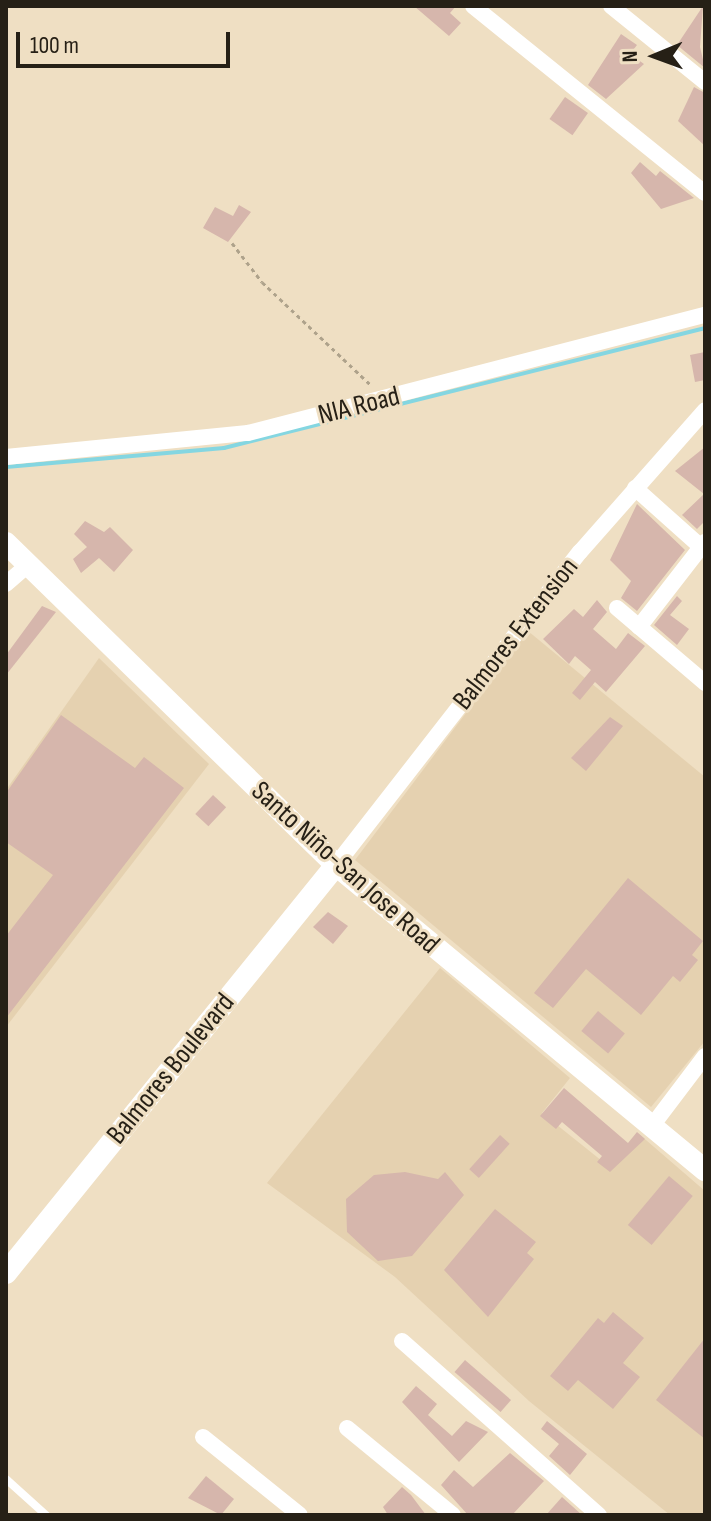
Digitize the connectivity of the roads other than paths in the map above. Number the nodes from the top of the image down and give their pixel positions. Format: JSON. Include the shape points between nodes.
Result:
{"nodes":[{"id":1,"x":473,"y":6,"type":"edge"},
{"id":2,"x":611,"y":6,"type":"edge"},
{"id":3,"x":705,"y":82,"type":"edge"},
{"id":4,"x":705,"y":193,"type":"edge"},
{"id":5,"x":705,"y":315,"type":"edge"},
{"id":6,"x":705,"y":410,"type":"edge"},
{"id":7,"x":6,"y":457,"type":"edge"},
{"id":8,"x":635,"y":488,"type":"junction"},
{"id":9,"x":6,"y":543,"type":"edge"},
{"id":10,"x":703,"y":544,"type":"edge"},
{"id":11,"x":28,"y":565,"type":"junction"},
{"id":12,"x":6,"y":584,"type":"edge"},
{"id":13,"x":617,"y":608,"type":"dead end"},
{"id":14,"x":639,"y":627,"type":"junction"},
{"id":15,"x":705,"y":683,"type":"edge"},
{"id":16,"x":336,"y":865,"type":"junction"},
{"id":17,"x":705,"y":1056,"type":"edge"},
{"id":18,"x":652,"y":1126,"type":"junction"},
{"id":19,"x":705,"y":1170,"type":"edge"},
{"id":20,"x":6,"y":1273,"type":"edge"},
{"id":21,"x":402,"y":1341,"type":"dead end"},
{"id":22,"x":347,"y":1428,"type":"dead end"},
{"id":23,"x":203,"y":1437,"type":"dead end"},
{"id":24,"x":6,"y":1479,"type":"edge"},
{"id":25,"x":46,"y":1515,"type":"edge"},
{"id":26,"x":300,"y":1515,"type":"edge"},
{"id":27,"x":453,"y":1515,"type":"edge"},
{"id":28,"x":599,"y":1515,"type":"edge"}],
"edges":[{"from":1,"to":4,"type":"street"},
{"from":2,"to":3,"type":"street"},
{"from":5,"to":7,"type":"street","name":"NIA Road","via":[[383,401],[203,440]]},
{"from":6,"to":8,"type":"street","name":"Balmores Extension"},
{"from":8,"to":10,"type":"street"},
{"from":8,"to":16,"type":"street","name":"Balmores Extension"},
{"from":9,"to":11,"type":"main road","name":"Santo Niño-San Jose Road"},
{"from":10,"to":14,"type":"street"},
{"from":11,"to":12,"type":"street"},
{"from":11,"to":16,"type":"main road","name":"Santo Niño-San Jose Road"},
{"from":13,"to":14,"type":"street"},
{"from":14,"to":15,"type":"street"},
{"from":16,"to":18,"type":"main road","name":"Santo Niño-San Jose Road"},
{"from":16,"to":20,"type":"main road","name":"Balmores Boulevard"},
{"from":17,"to":18,"type":"street"},
{"from":18,"to":19,"type":"main road","name":"Santo Niño-San Jose Road"},
{"from":21,"to":28,"type":"street"},
{"from":22,"to":27,"type":"street"},
{"from":23,"to":26,"type":"street"},
{"from":24,"to":25,"type":"lane"}]}
